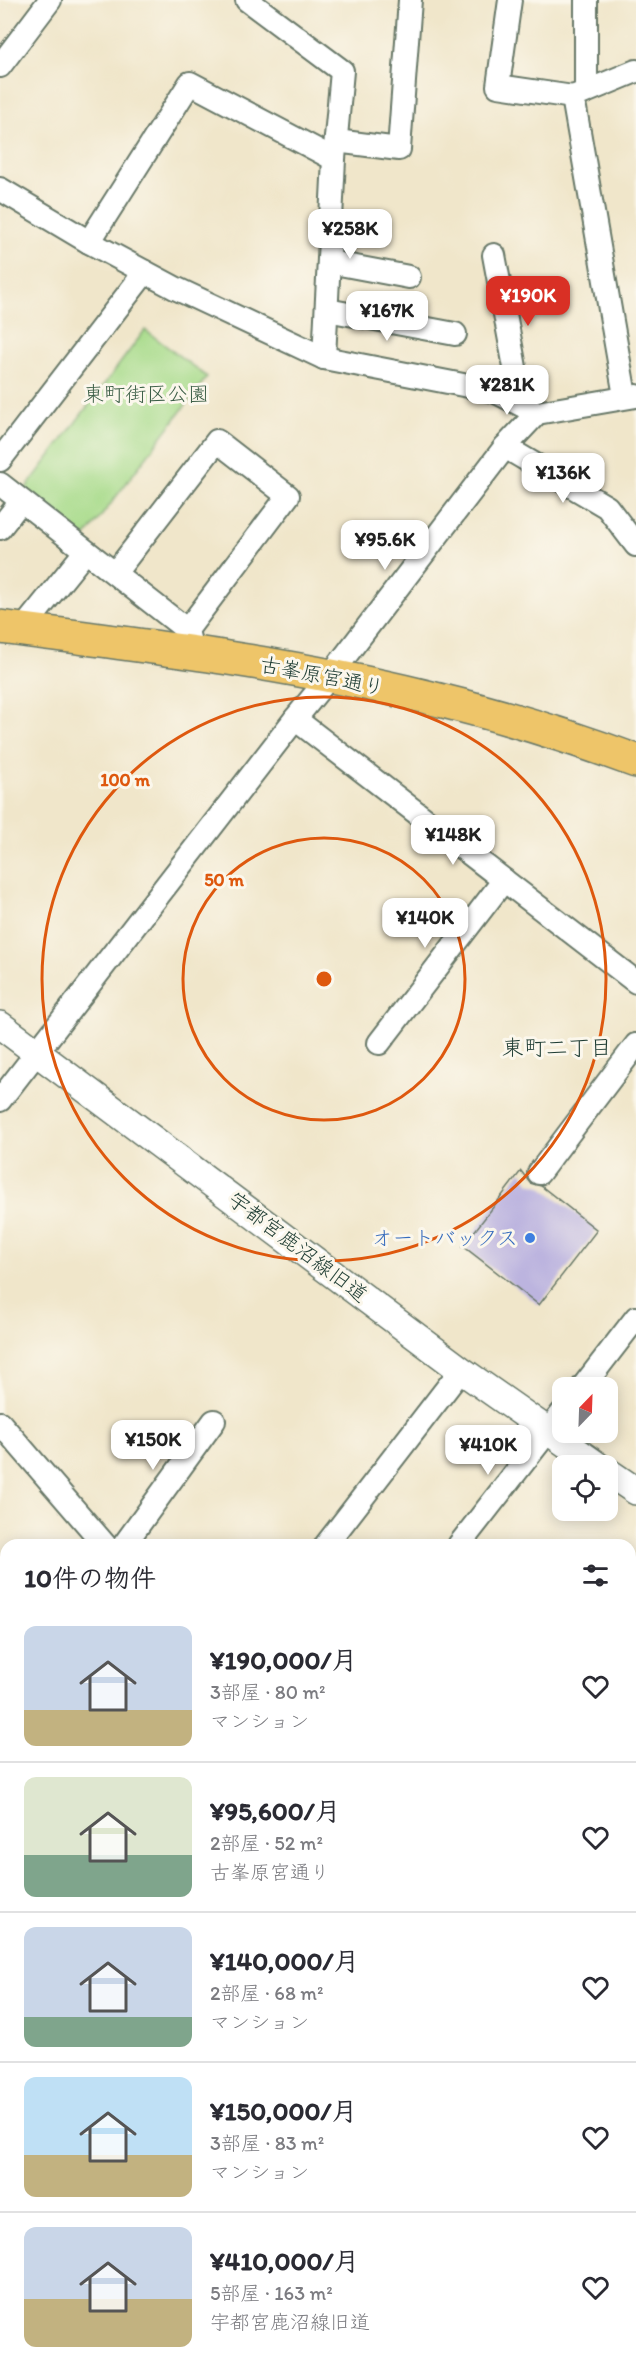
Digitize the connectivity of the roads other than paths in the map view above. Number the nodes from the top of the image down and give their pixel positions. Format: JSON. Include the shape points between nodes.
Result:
{"nodes":[{"id":1,"x":50,"y":0,"type":"edge"},
{"id":2,"x":247,"y":0,"type":"edge"},
{"id":3,"x":410,"y":0,"type":"edge"},
{"id":4,"x":510,"y":0,"type":"edge"},
{"id":5,"x":586,"y":0,"type":"edge"},
{"id":6,"x":0,"y":66,"type":"edge"},
{"id":7,"x":636,"y":71,"type":"edge"},
{"id":8,"x":579,"y":94,"type":"junction"},
{"id":9,"x":335,"y":150,"type":"junction"},
{"id":10,"x":0,"y":189,"type":"edge"},
{"id":11,"x":89,"y":242,"type":"junction"},
{"id":12,"x":494,"y":255,"type":"dead end"},
{"id":13,"x":329,"y":262,"type":"junction"},
{"id":14,"x":145,"y":272,"type":"junction"},
{"id":15,"x":409,"y":278,"type":"dead end"},
{"id":16,"x":327,"y":310,"type":"junction"},
{"id":17,"x":455,"y":334,"type":"dead end"},
{"id":18,"x":324,"y":358,"type":"junction"},
{"id":19,"x":631,"y":396,"type":"edge"},
{"id":20,"x":530,"y":409,"type":"junction"},
{"id":21,"x":505,"y":447,"type":"junction"},
{"id":22,"x":0,"y":460,"type":"edge"},
{"id":23,"x":0,"y":484,"type":"edge"},
{"id":24,"x":21,"y":501,"type":"junction"},
{"id":25,"x":0,"y":528,"type":"edge"},
{"id":26,"x":636,"y":545,"type":"edge"},
{"id":27,"x":85,"y":552,"type":"junction"},
{"id":28,"x":114,"y":573,"type":"junction"},
{"id":29,"x":11,"y":628,"type":"edge"},
{"id":30,"x":189,"y":641,"type":"junction"},
{"id":31,"x":330,"y":676,"type":"junction"},
{"id":32,"x":295,"y":719,"type":"junction"},
{"id":33,"x":636,"y":760,"type":"edge"},
{"id":34,"x":504,"y":880,"type":"junction"},
{"id":35,"x":636,"y":982,"type":"edge"},
{"id":36,"x":0,"y":1024,"type":"edge"},
{"id":37,"x":379,"y":1043,"type":"dead end"},
{"id":38,"x":636,"y":1045,"type":"edge"},
{"id":39,"x":38,"y":1053,"type":"junction"},
{"id":40,"x":0,"y":1100,"type":"edge"},
{"id":41,"x":539,"y":1173,"type":"dead end"},
{"id":42,"x":636,"y":1318,"type":"edge"},
{"id":43,"x":461,"y":1370,"type":"junction"},
{"id":44,"x":590,"y":1377,"type":"edge"},
{"id":45,"x":552,"y":1420,"type":"edge"},
{"id":46,"x":214,"y":1422,"type":"dead end"},
{"id":47,"x":0,"y":1423,"type":"edge"},
{"id":48,"x":552,"y":1426,"type":"edge"},
{"id":49,"x":576,"y":1443,"type":"edge"},
{"id":50,"x":587,"y":1455,"type":"edge"},
{"id":51,"x":618,"y":1479,"type":"edge"},
{"id":52,"x":636,"y":1491,"type":"edge"},
{"id":53,"x":100,"y":1539,"type":"edge"},
{"id":54,"x":128,"y":1539,"type":"edge"},
{"id":55,"x":331,"y":1539,"type":"edge"},
{"id":56,"x":464,"y":1539,"type":"edge"}],
"edges":[{"from":1,"to":6,"type":"street"},
{"from":2,"to":9,"type":"street","via":[[342,71]]},
{"from":3,"to":9,"type":"street","via":[[399,149]]},
{"from":4,"to":8,"type":"street","via":[[498,86]]},
{"from":5,"to":8,"type":"street"},
{"from":7,"to":8,"type":"street"},
{"from":8,"to":19,"type":"street"},
{"from":9,"to":11,"type":"street","via":[[190,83]]},
{"from":9,"to":13,"type":"street"},
{"from":10,"to":11,"type":"street"},
{"from":11,"to":14,"type":"street"},
{"from":12,"to":20,"type":"street"},
{"from":13,"to":15,"type":"street"},
{"from":13,"to":16,"type":"street"},
{"from":14,"to":18,"type":"street"},
{"from":14,"to":22,"type":"street"},
{"from":16,"to":17,"type":"street"},
{"from":16,"to":18,"type":"street"},
{"from":18,"to":20,"type":"street","via":[[495,391]]},
{"from":19,"to":20,"type":"street"},
{"from":20,"to":21,"type":"street"},
{"from":21,"to":26,"type":"street","via":[[607,507]]},
{"from":21,"to":31,"type":"street"},
{"from":23,"to":24,"type":"street"},
{"from":24,"to":25,"type":"street"},
{"from":24,"to":27,"type":"street"},
{"from":27,"to":28,"type":"street"},
{"from":27,"to":29,"type":"street"},
{"from":28,"to":30,"type":"street"},
{"from":28,"to":30,"type":"street","via":[[217,441],[288,496]]},
{"from":29,"to":30,"type":"main road","name":"古峯原宮通り"},
{"from":30,"to":31,"type":"main road","name":"古峯原宮通り"},
{"from":31,"to":32,"type":"street"},
{"from":31,"to":33,"type":"main road","name":"古峯原宮通り","via":[[499,716]]},
{"from":32,"to":34,"type":"street"},
{"from":32,"to":39,"type":"street"},
{"from":34,"to":35,"type":"street"},
{"from":34,"to":37,"type":"street"},
{"from":36,"to":39,"type":"street","name":"宇都宮鹿沼線旧道"},
{"from":38,"to":41,"type":"street"},
{"from":39,"to":40,"type":"street"},
{"from":39,"to":43,"type":"street","name":"宇都宮鹿沼線旧道"},
{"from":42,"to":44,"type":"street"},
{"from":43,"to":45,"type":"street","name":"宇都宮鹿沼線旧道"},
{"from":43,"to":55,"type":"street"},
{"from":46,"to":54,"type":"street"},
{"from":47,"to":53,"type":"street"},
{"from":48,"to":56,"type":"street"},
{"from":49,"to":50,"type":"street","name":"宇都宮鹿沼線旧道"},
{"from":51,"to":52,"type":"street"}]}
